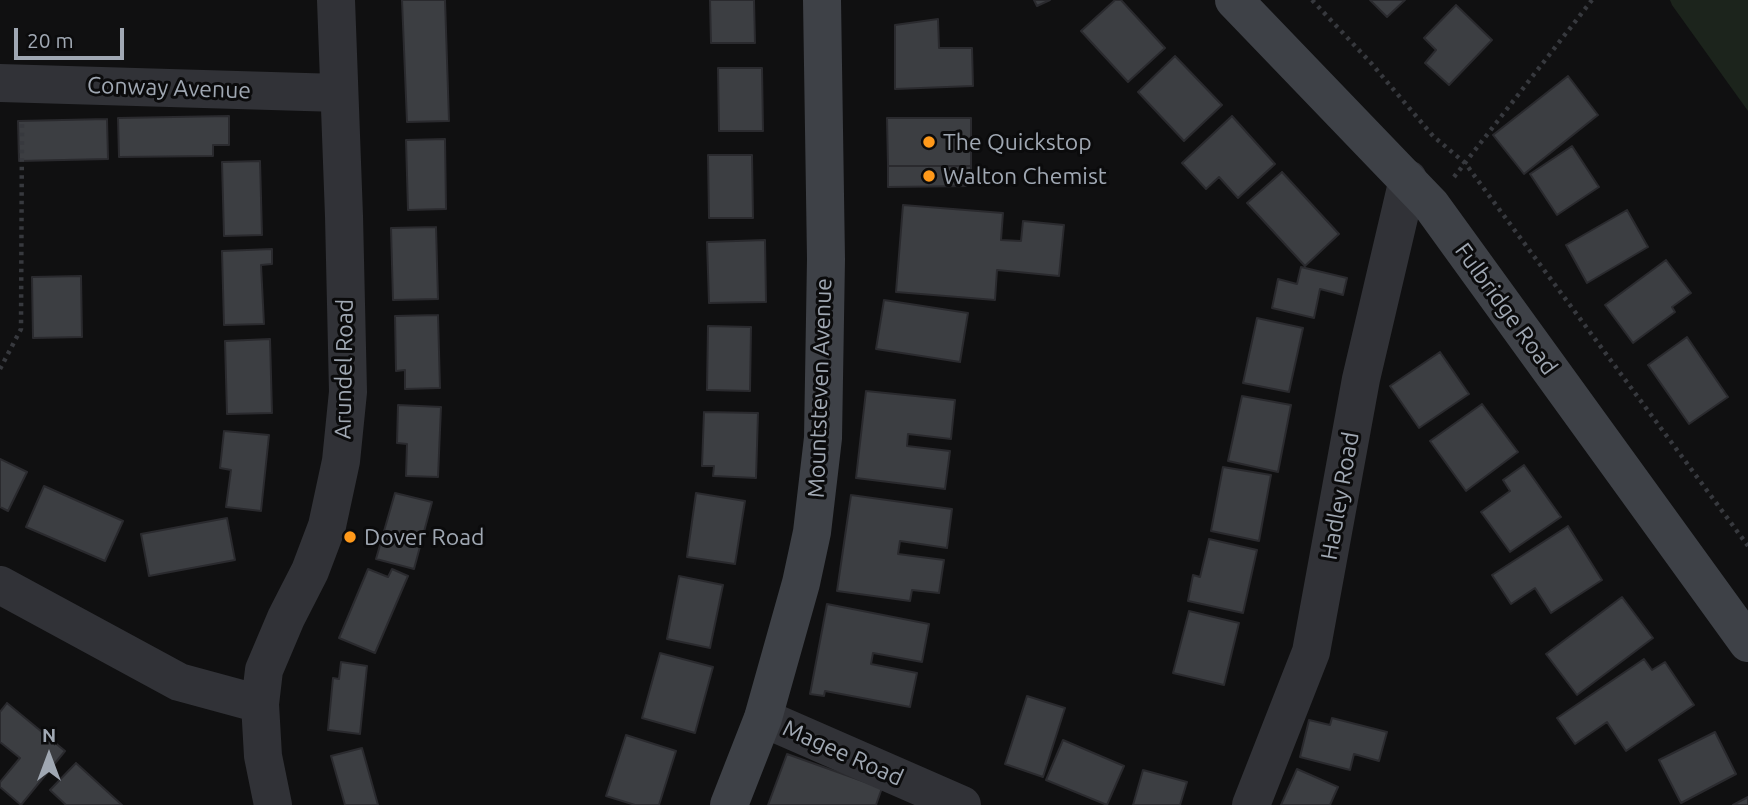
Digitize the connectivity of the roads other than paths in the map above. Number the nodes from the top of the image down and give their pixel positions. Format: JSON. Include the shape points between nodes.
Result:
{"nodes":[{"id":1,"x":336,"y":0,"type":"edge"},
{"id":2,"x":822,"y":0,"type":"edge"},
{"id":3,"x":1234,"y":0,"type":"edge"},
{"id":4,"x":11,"y":84,"type":"edge"},
{"id":5,"x":339,"y":93,"type":"junction"},
{"id":6,"x":1420,"y":192,"type":"junction"},
{"id":7,"x":0,"y":585,"type":"edge"},
{"id":8,"x":1748,"y":643,"type":"edge"},
{"id":9,"x":260,"y":704,"type":"junction"},
{"id":10,"x":764,"y":718,"type":"junction"},
{"id":11,"x":273,"y":805,"type":"edge"},
{"id":12,"x":729,"y":805,"type":"edge"},
{"id":13,"x":962,"y":805,"type":"edge"},
{"id":14,"x":1251,"y":805,"type":"edge"}],
"edges":[{"from":1,"to":5,"type":"street","name":"Arundel Road"},
{"from":2,"to":10,"type":"street","name":"Mountsteven Avenue","via":[[823,438],[812,532]]},
{"from":3,"to":6,"type":"street","name":"Fulbridge Road"},
{"from":4,"to":5,"type":"street","name":"Conway Avenue"},
{"from":5,"to":9,"type":"street","name":"Arundel Road","via":[[348,392],[341,461],[327,526],[264,670]]},
{"from":6,"to":8,"type":"street","name":"Fulbridge Road"},
{"from":6,"to":14,"type":"street","name":"Hadley Road","via":[[1361,379],[1311,652]]},
{"from":7,"to":9,"type":"street","via":[[179,682]]},
{"from":9,"to":11,"type":"street","name":"Arundel Road","via":[[262,756]]},
{"from":10,"to":12,"type":"street","name":"Mountsteven Avenue"},
{"from":10,"to":13,"type":"street","name":"Magee Road"}]}
